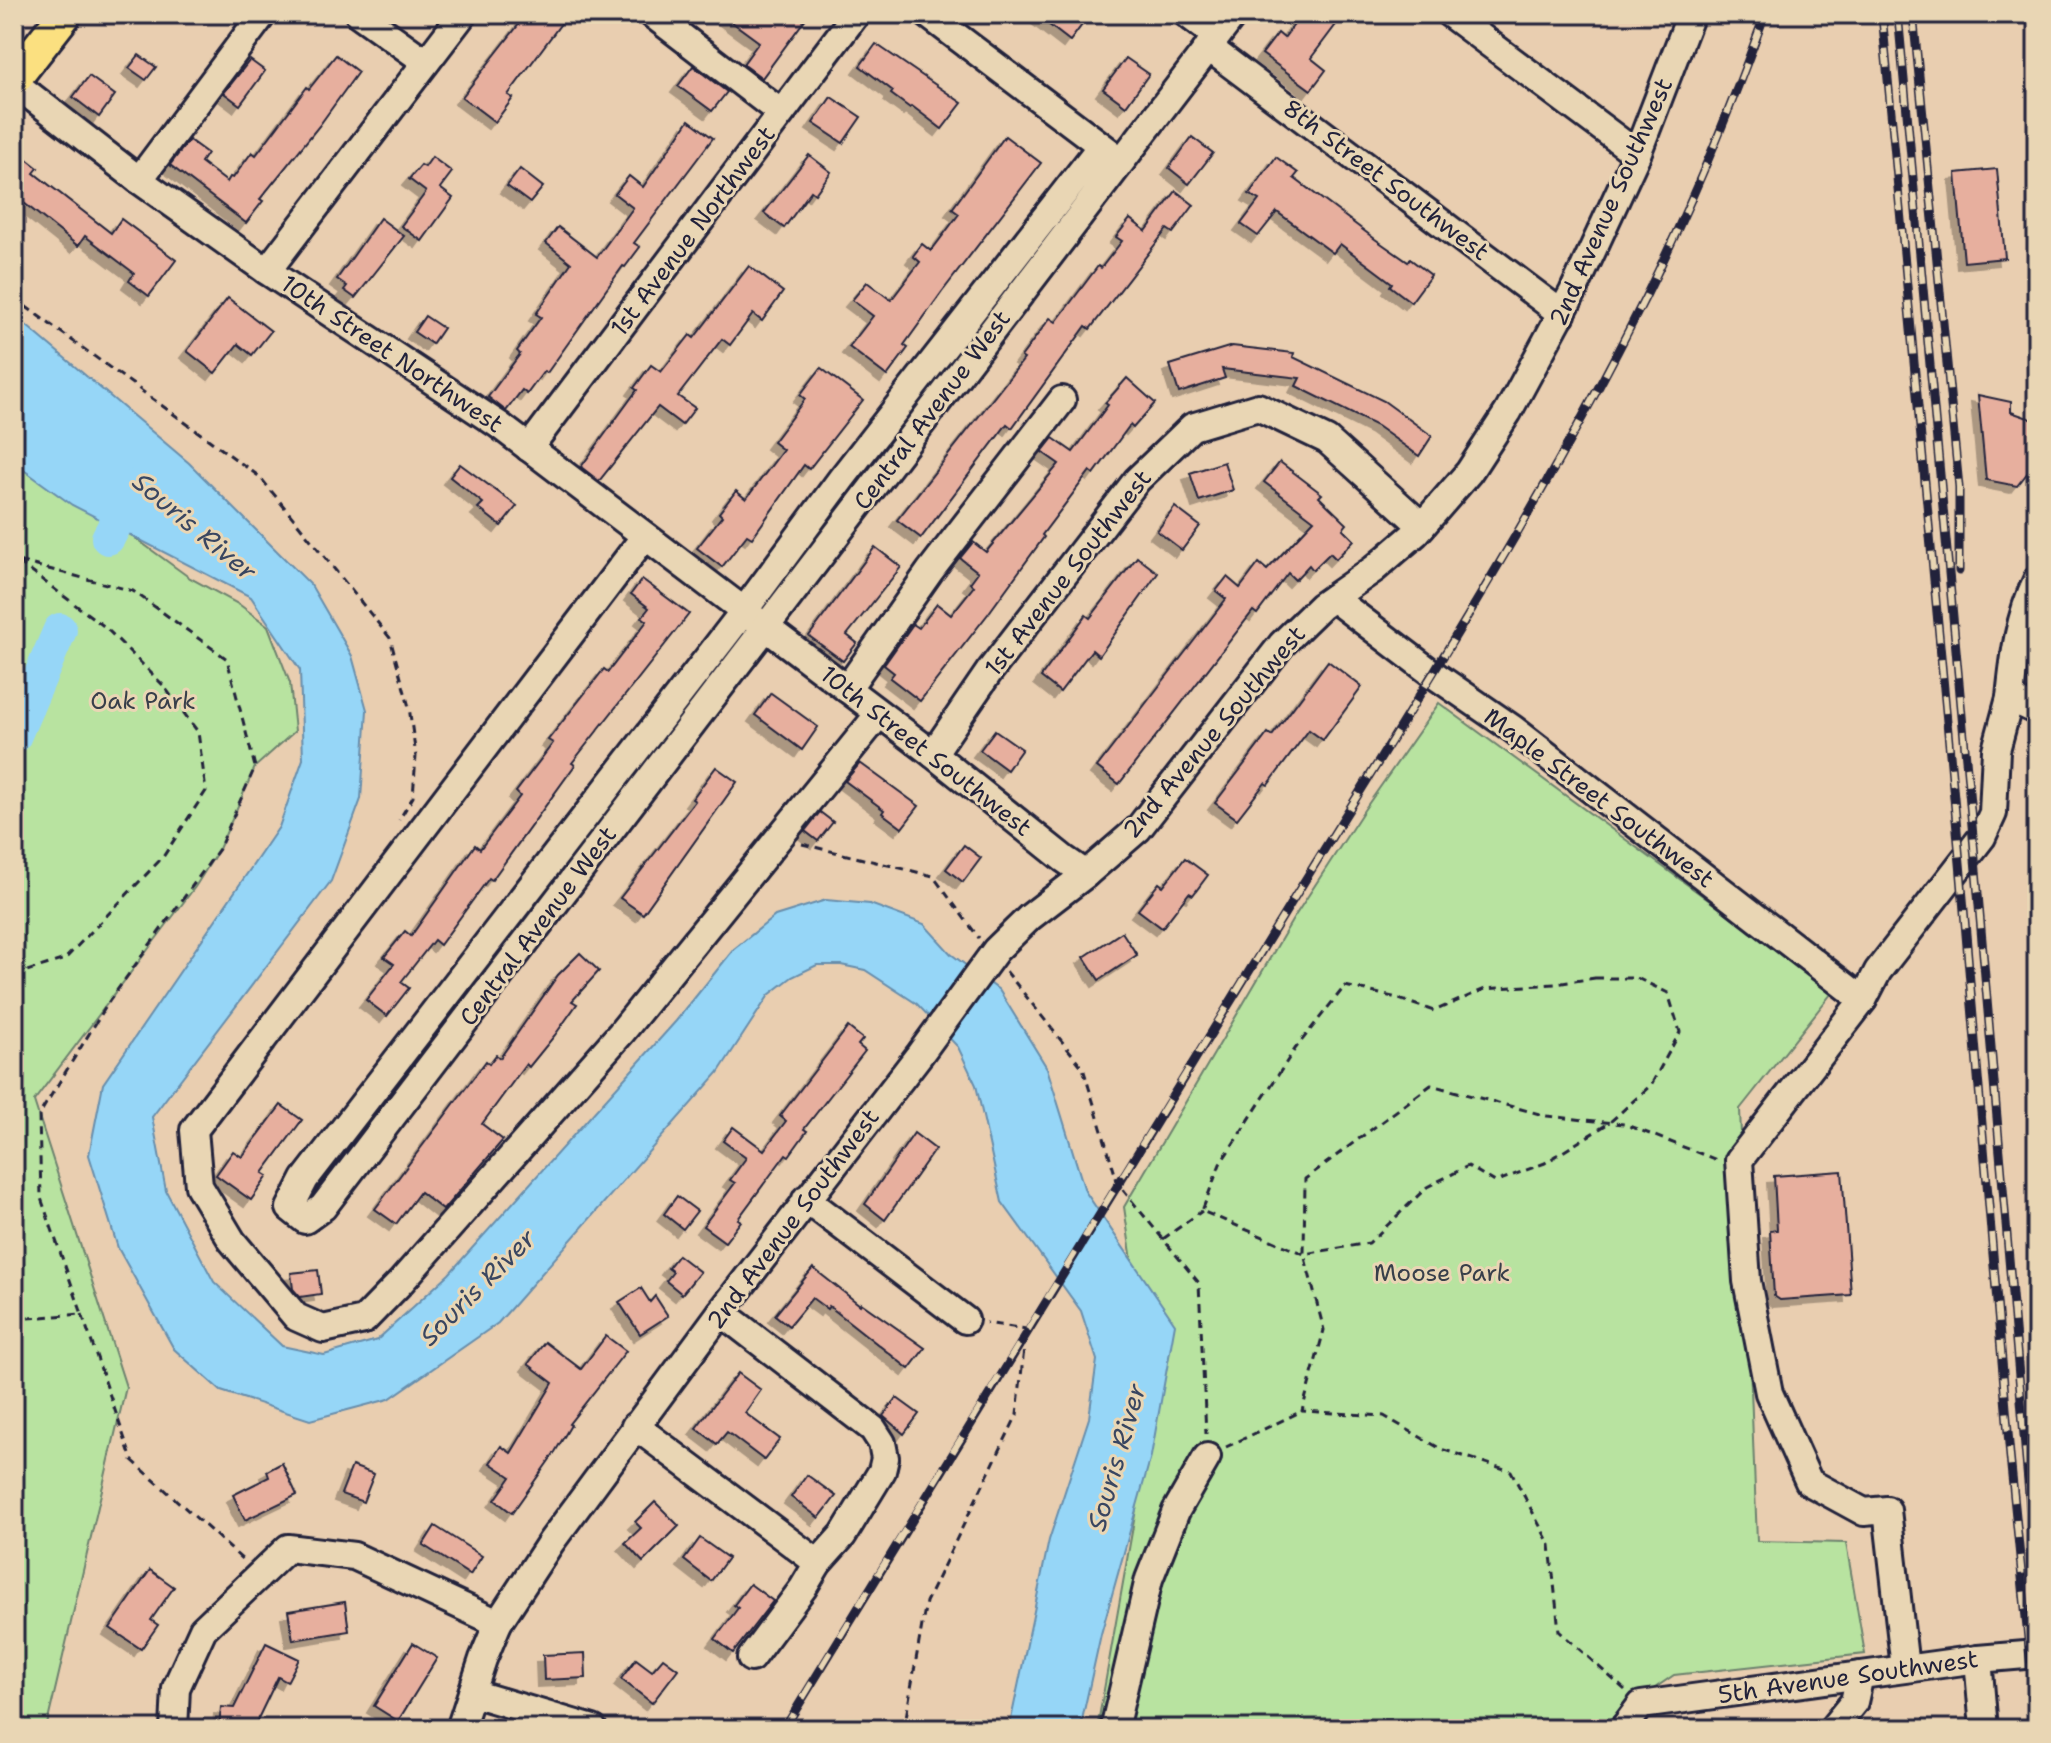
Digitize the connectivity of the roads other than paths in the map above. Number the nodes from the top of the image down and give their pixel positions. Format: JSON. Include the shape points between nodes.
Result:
{"nodes":[{"id":1,"x":65,"y":14,"type":"edge"},
{"id":2,"x":263,"y":14,"type":"edge"},
{"id":3,"x":359,"y":14,"type":"edge"},
{"id":4,"x":463,"y":14,"type":"edge"},
{"id":5,"x":652,"y":14,"type":"edge"},
{"id":6,"x":856,"y":14,"type":"edge"},
{"id":7,"x":927,"y":14,"type":"edge"},
{"id":8,"x":1187,"y":14,"type":"edge"},
{"id":9,"x":1234,"y":14,"type":"edge"},
{"id":10,"x":1450,"y":14,"type":"edge"},
{"id":11,"x":1691,"y":14,"type":"edge"},
{"id":12,"x":1212,"y":42,"type":"junction"},
{"id":13,"x":426,"y":62,"type":"junction"},
{"id":14,"x":14,"y":81,"type":"edge"},
{"id":15,"x":781,"y":113,"type":"junction"},
{"id":16,"x":1111,"y":153,"type":"junction"},
{"id":17,"x":1637,"y":154,"type":"junction"},
{"id":18,"x":139,"y":180,"type":"junction"},
{"id":19,"x":267,"y":271,"type":"junction"},
{"id":20,"x":1562,"y":314,"type":"junction"},
{"id":21,"x":1062,"y":400,"type":"dead end"},
{"id":22,"x":529,"y":448,"type":"junction"},
{"id":23,"x":1422,"y":526,"type":"junction"},
{"id":24,"x":645,"y":536,"type":"junction"},
{"id":25,"x":2037,"y":580,"type":"edge"},
{"id":26,"x":1333,"y":598,"type":"junction"},
{"id":27,"x":744,"y":611,"type":"junction"},
{"id":28,"x":766,"y":628,"type":"junction"},
{"id":29,"x":847,"y":689,"type":"junction"},
{"id":30,"x":2010,"y":698,"type":"junction"},
{"id":31,"x":2037,"y":711,"type":"edge"},
{"id":32,"x":879,"y":714,"type":"junction"},
{"id":33,"x":933,"y":754,"type":"junction"},
{"id":34,"x":1086,"y":874,"type":"junction"},
{"id":35,"x":1863,"y":1000,"type":"junction"},
{"id":36,"x":806,"y":1199,"type":"junction"},
{"id":37,"x":721,"y":1312,"type":"junction"},
{"id":38,"x":965,"y":1320,"type":"road end"},
{"id":39,"x":635,"y":1426,"type":"junction"},
{"id":40,"x":1207,"y":1457,"type":"road end"},
{"id":41,"x":818,"y":1563,"type":"junction"},
{"id":42,"x":498,"y":1623,"type":"junction"},
{"id":43,"x":2037,"y":1654,"type":"edge"},
{"id":44,"x":751,"y":1658,"type":"dead end"},
{"id":45,"x":1978,"y":1659,"type":"junction"},
{"id":46,"x":1905,"y":1668,"type":"junction"},
{"id":47,"x":1860,"y":1675,"type":"junction"},
{"id":48,"x":472,"y":1693,"type":"junction"},
{"id":49,"x":174,"y":1729,"type":"edge"},
{"id":50,"x":460,"y":1729,"type":"edge"},
{"id":51,"x":593,"y":1729,"type":"edge"},
{"id":52,"x":1114,"y":1729,"type":"edge"},
{"id":53,"x":1623,"y":1729,"type":"edge"},
{"id":54,"x":1832,"y":1729,"type":"edge"},
{"id":55,"x":1984,"y":1729,"type":"edge"}],
"edges":[{"from":1,"to":14,"type":"main road"},
{"from":2,"to":18,"type":"street"},
{"from":3,"to":13,"type":"street"},
{"from":4,"to":13,"type":"street"},
{"from":5,"to":15,"type":"street"},
{"from":6,"to":15,"type":"street","name":"1st Avenue Northwest"},
{"from":7,"to":16,"type":"street"},
{"from":8,"to":12,"type":"street","name":"8th Street Southwest"},
{"from":9,"to":12,"type":"street","name":"Central Avenue West"},
{"from":10,"to":17,"type":"street"},
{"from":11,"to":17,"type":"street","name":"2nd Avenue Southwest"},
{"from":12,"to":16,"type":"street","name":"Central Avenue West"},
{"from":12,"to":20,"type":"street","name":"8th Street Southwest"},
{"from":13,"to":19,"type":"street"},
{"from":14,"to":18,"type":"street","name":"10th Street Northwest"},
{"from":15,"to":22,"type":"street","name":"1st Avenue Northwest"},
{"from":16,"to":27,"type":"street","via":[[842,478]]},
{"from":16,"to":28,"type":"street","name":"Central Avenue West"},
{"from":17,"to":20,"type":"street","name":"2nd Avenue Southwest"},
{"from":18,"to":19,"type":"street","name":"10th Street Northwest"},
{"from":19,"to":22,"type":"street","name":"10th Street Northwest"},
{"from":20,"to":23,"type":"street","name":"2nd Avenue Southwest","via":[[1485,448]]},
{"from":21,"to":29,"type":"street"},
{"from":22,"to":24,"type":"street","name":"10th Street Northwest"},
{"from":23,"to":26,"type":"street","name":"2nd Avenue Southwest"},
{"from":23,"to":33,"type":"street","name":"1st Avenue Southwest","via":[[1327,440],[1258,407],[1192,427],[1137,480],[989,672]]},
{"from":24,"to":27,"type":"street","name":"10th Street Northwest"},
{"from":24,"to":32,"type":"street","via":[[194,1130],[199,1186],[232,1241],[296,1317],[323,1329],[364,1320],[400,1283],[621,1033]]},
{"from":25,"to":30,"type":"street","via":[[2015,650]]},
{"from":26,"to":34,"type":"street","name":"2nd Avenue Southwest","via":[[1282,644],[1138,829]]},
{"from":26,"to":35,"type":"street","name":"Maple Street Southwest","via":[[1513,729]]},
{"from":27,"to":28,"type":"street","name":"10th Street Northwest"},
{"from":27,"to":28,"type":"street","name":"Central Avenue West","via":[[305,1179],[290,1208],[305,1220],[323,1207]]},
{"from":28,"to":29,"type":"street","name":"10th Street Southwest"},
{"from":29,"to":32,"type":"street","name":"10th Street Southwest"},
{"from":30,"to":31,"type":"street"},
{"from":30,"to":35,"type":"street","via":[[2003,827],[1993,847],[1886,980]]},
{"from":32,"to":33,"type":"street","name":"10th Street Southwest"},
{"from":33,"to":34,"type":"street","name":"10th Street Southwest"},
{"from":34,"to":36,"type":"street","name":"2nd Avenue Southwest","via":[[996,950]]},
{"from":35,"to":46,"type":"street","via":[[1739,1160],[1739,1168],[1747,1281],[1769,1393],[1809,1482],[1864,1512],[1887,1510]]},
{"from":36,"to":37,"type":"street","name":"2nd Avenue Southwest"},
{"from":36,"to":38,"type":"street"},
{"from":37,"to":39,"type":"street","name":"2nd Avenue Southwest"},
{"from":37,"to":41,"type":"street","via":[[849,1409],[882,1443],[882,1471],[843,1535]]},
{"from":39,"to":41,"type":"street"},
{"from":39,"to":42,"type":"street","name":"2nd Avenue Southwest"},
{"from":40,"to":52,"type":"street","via":[[1176,1511],[1149,1579]]},
{"from":41,"to":44,"type":"street"},
{"from":42,"to":48,"type":"street","name":"2nd Avenue Southwest"},
{"from":42,"to":49,"type":"street","via":[[354,1556],[288,1548],[203,1629],[176,1688]]},
{"from":43,"to":45,"type":"street","name":"5th Avenue Southwest"},
{"from":45,"to":46,"type":"street","name":"5th Avenue Southwest"},
{"from":45,"to":55,"type":"street"},
{"from":46,"to":47,"type":"street","name":"5th Avenue Southwest"},
{"from":47,"to":53,"type":"street","name":"5th Avenue Southwest","via":[[1641,1705]]},
{"from":47,"to":54,"type":"street","via":[[1854,1702]]},
{"from":48,"to":50,"type":"street","name":"2nd Avenue Southwest"},
{"from":48,"to":51,"type":"street"}]}
